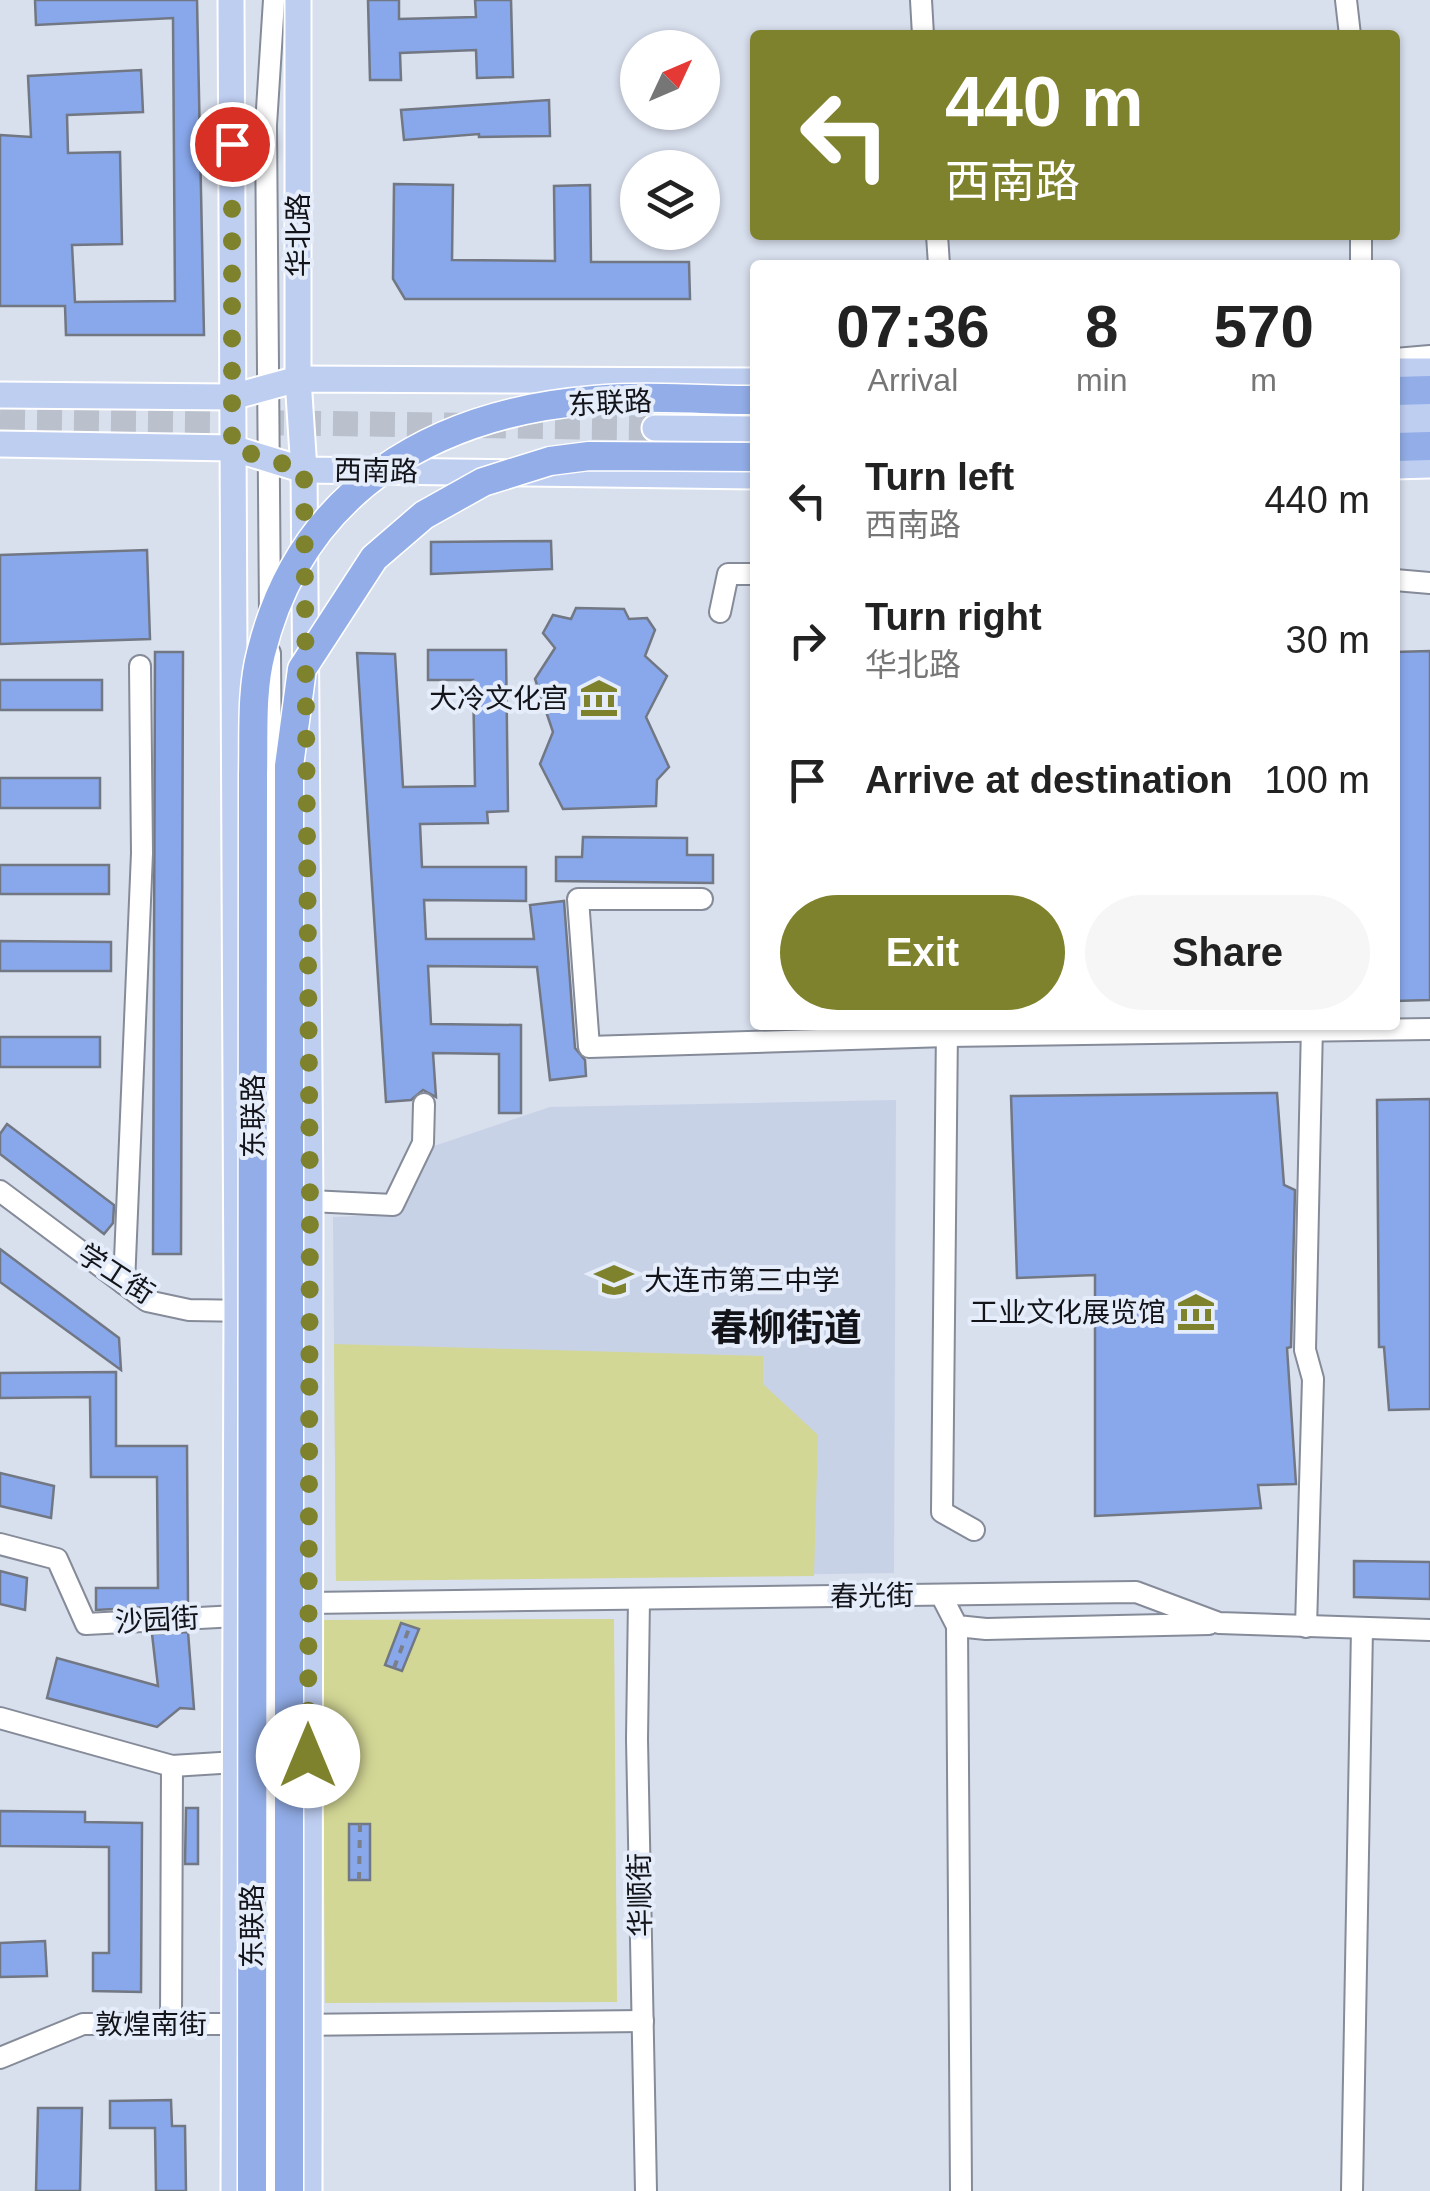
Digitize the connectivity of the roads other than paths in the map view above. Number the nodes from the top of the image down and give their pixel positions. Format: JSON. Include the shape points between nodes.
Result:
{"nodes":[{"id":1,"x":231,"y":0,"type":"edge"},
{"id":2,"x":262,"y":0,"type":"edge"},
{"id":3,"x":274,"y":0,"type":"edge"},
{"id":4,"x":298,"y":0,"type":"edge"},
{"id":5,"x":921,"y":0,"type":"edge"},
{"id":6,"x":1346,"y":0,"type":"edge"},
{"id":7,"x":923,"y":30,"type":"edge"},
{"id":8,"x":1349,"y":30,"type":"edge"},
{"id":9,"x":1400,"y":361,"type":"edge"},
{"id":10,"x":1400,"y":371,"type":"edge"},
{"id":11,"x":1430,"y":372,"type":"edge"},
{"id":12,"x":298,"y":379,"type":"junction"},
{"id":13,"x":750,"y":381,"type":"edge"},
{"id":14,"x":262,"y":388,"type":"junction"},
{"id":15,"x":1400,"y":388,"type":"edge"},
{"id":16,"x":0,"y":396,"type":"edge"},
{"id":17,"x":232,"y":397,"type":"junction"},
{"id":18,"x":750,"y":400,"type":"edge"},
{"id":19,"x":1430,"y":409,"type":"edge"},
{"id":20,"x":1400,"y":410,"type":"edge"},
{"id":21,"x":655,"y":428,"type":"tunnel mouth"},
{"id":22,"x":1430,"y":428,"type":"edge"},
{"id":23,"x":750,"y":429,"type":"edge"},
{"id":24,"x":1400,"y":429,"type":"edge"},
{"id":25,"x":0,"y":444,"type":"edge"},
{"id":26,"x":1430,"y":446,"type":"edge"},
{"id":27,"x":1400,"y":447,"type":"edge"},
{"id":28,"x":232,"y":448,"type":"junction"},
{"id":29,"x":263,"y":457,"type":"junction"},
{"id":30,"x":750,"y":458,"type":"edge"},
{"id":31,"x":1430,"y":465,"type":"edge"},
{"id":32,"x":1400,"y":466,"type":"edge"},
{"id":33,"x":304,"y":470,"type":"junction"},
{"id":34,"x":750,"y":476,"type":"edge"},
{"id":35,"x":750,"y":574,"type":"edge"},
{"id":36,"x":1400,"y":580,"type":"edge"},
{"id":37,"x":1430,"y":583,"type":"edge"},
{"id":38,"x":720,"y":612,"type":"dead end"},
{"id":39,"x":140,"y":666,"type":"dead end"},
{"id":40,"x":702,"y":898,"type":"dead end"},
{"id":41,"x":1400,"y":1029,"type":"edge"},
{"id":42,"x":1430,"y":1029,"type":"edge"},
{"id":43,"x":947,"y":1030,"type":"edge"},
{"id":44,"x":1312,"y":1030,"type":"edge"},
{"id":45,"x":424,"y":1104,"type":"dead end"},
{"id":46,"x":0,"y":1191,"type":"edge"},
{"id":47,"x":310,"y":1201,"type":"junction"},
{"id":48,"x":124,"y":1284,"type":"junction"},
{"id":49,"x":237,"y":1310,"type":"junction"},
{"id":50,"x":271,"y":1311,"type":"junction"},
{"id":51,"x":309,"y":1315,"type":"junction"},
{"id":52,"x":974,"y":1530,"type":"dead end"},
{"id":53,"x":0,"y":1544,"type":"edge"},
{"id":54,"x":941,"y":1594,"type":"junction"},
{"id":55,"x":639,"y":1599,"type":"junction"},
{"id":56,"x":308,"y":1603,"type":"junction"},
{"id":57,"x":237,"y":1616,"type":"junction"},
{"id":58,"x":1219,"y":1624,"type":"junction"},
{"id":59,"x":957,"y":1626,"type":"junction"},
{"id":60,"x":1306,"y":1627,"type":"junction"},
{"id":61,"x":1362,"y":1628,"type":"junction"},
{"id":62,"x":1430,"y":1630,"type":"edge"},
{"id":63,"x":0,"y":1718,"type":"edge"},
{"id":64,"x":236,"y":1762,"type":"junction"},
{"id":65,"x":172,"y":1766,"type":"junction"},
{"id":66,"x":643,"y":2021,"type":"junction"},
{"id":67,"x":170,"y":2022,"type":"junction"},
{"id":68,"x":235,"y":2024,"type":"junction"},
{"id":69,"x":308,"y":2024,"type":"junction"},
{"id":70,"x":271,"y":2025,"type":"junction"},
{"id":71,"x":0,"y":2058,"type":"edge"},
{"id":72,"x":234,"y":2191,"type":"edge"},
{"id":73,"x":252,"y":2191,"type":"edge"},
{"id":74,"x":271,"y":2191,"type":"edge"},
{"id":75,"x":289,"y":2191,"type":"edge"},
{"id":76,"x":309,"y":2191,"type":"edge"},
{"id":77,"x":646,"y":2191,"type":"edge"},
{"id":78,"x":961,"y":2191,"type":"edge"},
{"id":79,"x":1352,"y":2191,"type":"edge"}],
"edges":[{"from":1,"to":17,"type":"main road"},
{"from":2,"to":14,"type":"street","via":[[254,128]]},
{"from":3,"to":14,"type":"street"},
{"from":4,"to":12,"type":"main road","name":"华北路"},
{"from":5,"to":7,"type":"street"},
{"from":6,"to":8,"type":"street"},
{"from":9,"to":11,"type":"street"},
{"from":10,"to":11,"type":"main road"},
{"from":11,"to":15,"type":"highway"},
{"from":12,"to":13,"type":"main road"},
{"from":12,"to":14,"type":"main road"},
{"from":12,"to":33,"type":"main road","name":"华北路"},
{"from":14,"to":17,"type":"main road"},
{"from":14,"to":29,"type":"street"},
{"from":16,"to":17,"type":"main road"},
{"from":17,"to":28,"type":"main road"},
{"from":18,"to":73,"type":"highway","name":"东联路","bridge":true,"via":[[559,404],[480,420],[409,450],[373,474],[313,538],[280,598],[260,655],[253,775]]},
{"from":19,"to":20,"type":"main road"},
{"from":21,"to":23,"type":"main road"},
{"from":22,"to":24,"type":"main road"},
{"from":25,"to":28,"type":"main road","name":"西南路"},
{"from":26,"to":27,"type":"highway"},
{"from":28,"to":29,"type":"main road","name":"西南路"},
{"from":28,"to":49,"type":"main road"},
{"from":29,"to":33,"type":"main road","name":"西南路"},
{"from":29,"to":50,"type":"street"},
{"from":30,"to":75,"type":"highway","name":"东联路","bridge":true,"via":[[589,456],[483,482],[424,515],[374,558],[302,668],[289,766]]},
{"from":31,"to":32,"type":"main road"},
{"from":33,"to":34,"type":"main road","name":"西南路"},
{"from":33,"to":47,"type":"main road","name":"华北路"},
{"from":35,"to":38,"type":"street","via":[[728,574]]},
{"from":36,"to":37,"type":"street"},
{"from":39,"to":48,"type":"street","via":[[142,853]]},
{"from":40,"to":43,"type":"street","via":[[578,899],[589,1047]]},
{"from":41,"to":42,"type":"street"},
{"from":43,"to":52,"type":"street","via":[[942,1512]]},
{"from":44,"to":60,"type":"street"},
{"from":45,"to":47,"type":"street","via":[[423,1143],[393,1205]]},
{"from":46,"to":48,"type":"street","name":"学工街"},
{"from":47,"to":51,"type":"main road","name":"华北路"},
{"from":48,"to":49,"type":"street","name":"学工街","via":[[147,1301]]},
{"from":49,"to":50,"type":"street","name":"学工街"},
{"from":49,"to":57,"type":"main road"},
{"from":50,"to":51,"type":"street","name":"学工街"},
{"from":50,"to":70,"type":"street"},
{"from":51,"to":56,"type":"main road","name":"华北路"},
{"from":53,"to":57,"type":"street","name":"沙园街","via":[[56,1558],[86,1624]]},
{"from":54,"to":55,"type":"street","name":"春光街"},
{"from":54,"to":58,"type":"street","name":"春光街","via":[[1136,1592]]},
{"from":54,"to":59,"type":"street"},
{"from":55,"to":56,"type":"street","name":"春光街"},
{"from":55,"to":66,"type":"street","name":"华顺街"},
{"from":56,"to":69,"type":"main road","name":"华北路"},
{"from":57,"to":64,"type":"main road"},
{"from":58,"to":59,"type":"street"},
{"from":58,"to":60,"type":"street","name":"春光街"},
{"from":59,"to":78,"type":"street"},
{"from":60,"to":61,"type":"street","name":"春光街"},
{"from":61,"to":62,"type":"street","name":"春光街"},
{"from":61,"to":79,"type":"street"},
{"from":63,"to":65,"type":"street"},
{"from":64,"to":65,"type":"street"},
{"from":64,"to":68,"type":"main road"},
{"from":65,"to":67,"type":"street"},
{"from":66,"to":69,"type":"street","name":"敦煌南街"},
{"from":66,"to":77,"type":"street","name":"华顺街"},
{"from":67,"to":68,"type":"street","name":"敦煌南街"},
{"from":67,"to":71,"type":"street","name":"敦煌南街","via":[[83,2024]]},
{"from":68,"to":70,"type":"street","name":"敦煌南街"},
{"from":68,"to":72,"type":"main road"},
{"from":69,"to":70,"type":"street","name":"敦煌南街"},
{"from":69,"to":76,"type":"main road","name":"华北路"},
{"from":70,"to":74,"type":"street"}]}
